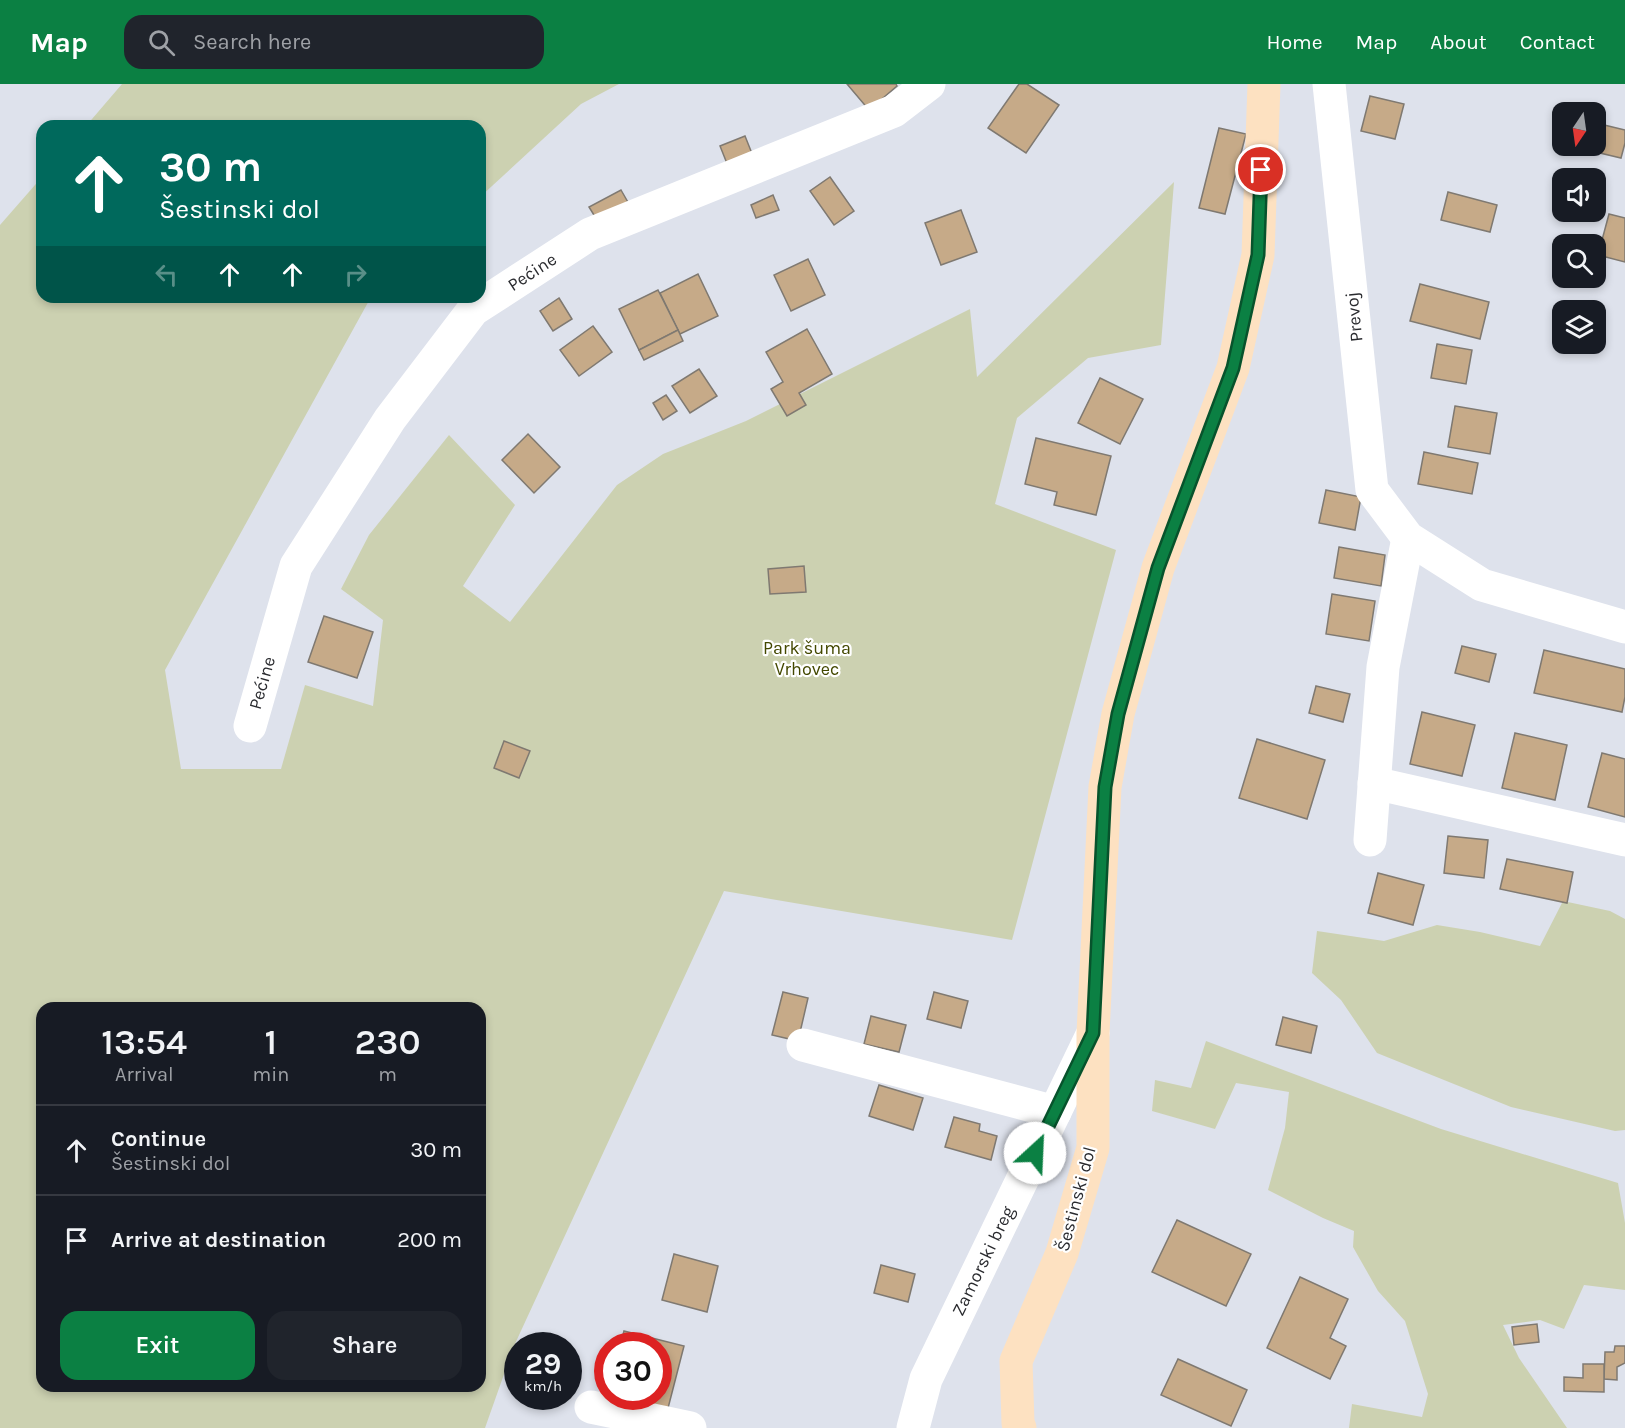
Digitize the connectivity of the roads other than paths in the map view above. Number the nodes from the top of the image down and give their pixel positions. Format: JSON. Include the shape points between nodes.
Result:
{"nodes":[{"id":1,"x":929,"y":84,"type":"edge"},
{"id":2,"x":1264,"y":84,"type":"edge"},
{"id":3,"x":1329,"y":84,"type":"edge"},
{"id":4,"x":486,"y":302,"type":"edge"},
{"id":5,"x":484,"y":303,"type":"edge"},
{"id":6,"x":1408,"y":538,"type":"junction"},
{"id":7,"x":1625,"y":627,"type":"edge"},
{"id":8,"x":250,"y":726,"type":"dead end"},
{"id":9,"x":1374,"y":783,"type":"junction"},
{"id":10,"x":1370,"y":840,"type":"dead end"},
{"id":11,"x":1625,"y":840,"type":"edge"},
{"id":12,"x":1093,"y":1033,"type":"junction"},
{"id":13,"x":803,"y":1045,"type":"dead end"},
{"id":14,"x":1055,"y":1112,"type":"junction"},
{"id":15,"x":591,"y":1407,"type":"dead end"},
{"id":16,"x":690,"y":1428,"type":"edge"},
{"id":17,"x":913,"y":1428,"type":"edge"},
{"id":18,"x":1020,"y":1428,"type":"edge"}],
"edges":[{"from":1,"to":4,"type":"street","name":"Pećine","via":[[894,111],[590,234]]},
{"from":2,"to":12,"type":"street","name":"Šestinski dol","via":[[1258,255],[1233,368],[1158,568],[1118,714],[1105,787]]},
{"from":3,"to":6,"type":"street","name":"Prevoj","via":[[1372,490]]},
{"from":5,"to":8,"type":"street","name":"Pećine","via":[[473,310],[390,418],[296,566]]},
{"from":6,"to":7,"type":"street","name":"Prevoj","via":[[1482,585]]},
{"from":6,"to":9,"type":"street","via":[[1383,667]]},
{"from":9,"to":10,"type":"street"},
{"from":9,"to":11,"type":"street"},
{"from":12,"to":14,"type":"street","name":"Zamorski breg"},
{"from":12,"to":18,"type":"street","name":"Šestinski dol","via":[[1093,1148],[1062,1253],[1016,1361]]},
{"from":13,"to":14,"type":"street"},
{"from":14,"to":17,"type":"street","name":"Zamorski breg","via":[[926,1379]]},
{"from":15,"to":16,"type":"street"}]}
